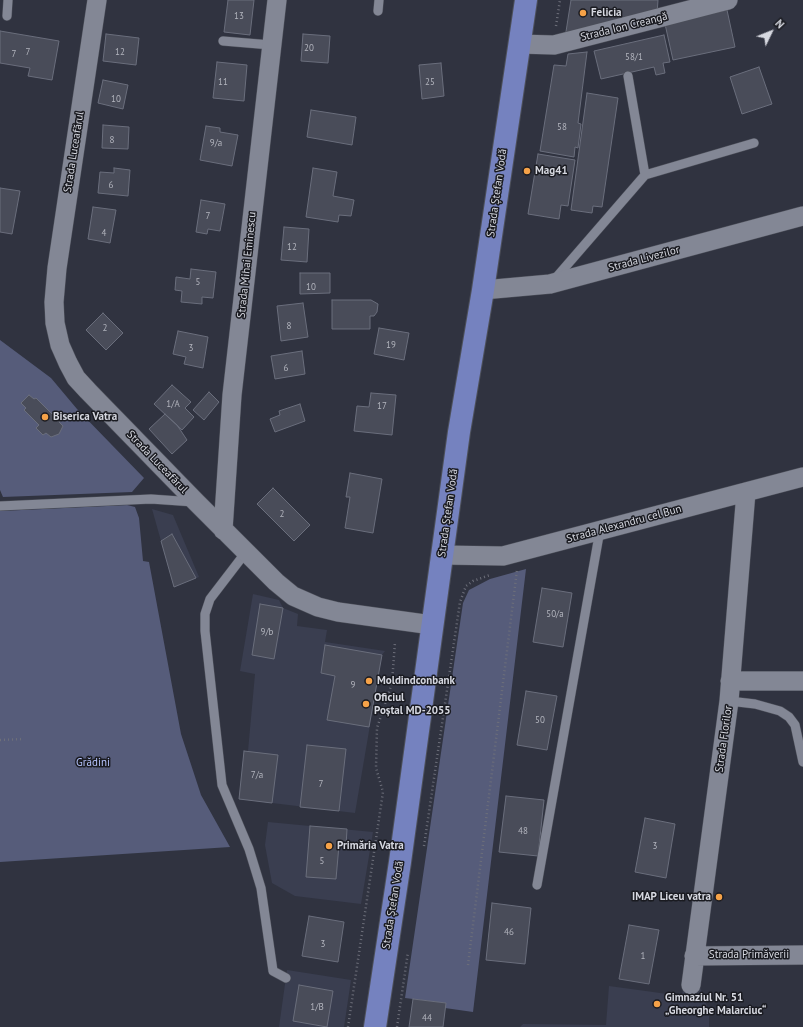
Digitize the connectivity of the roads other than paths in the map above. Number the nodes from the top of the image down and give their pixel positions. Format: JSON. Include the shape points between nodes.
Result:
{"nodes":[{"id":1,"x":8,"y":0,"type":"edge"},
{"id":2,"x":97,"y":0,"type":"edge"},
{"id":3,"x":277,"y":0,"type":"edge"},
{"id":4,"x":380,"y":0,"type":"edge"},
{"id":5,"x":526,"y":0,"type":"edge"},
{"id":6,"x":728,"y":0,"type":"edge"},
{"id":7,"x":378,"y":11,"type":"dead end"},
{"id":8,"x":7,"y":16,"type":"dead end"},
{"id":9,"x":223,"y":41,"type":"dead end"},
{"id":10,"x":519,"y":44,"type":"junction"},
{"id":11,"x":271,"y":45,"type":"junction"},
{"id":12,"x":628,"y":76,"type":"dead end"},
{"id":13,"x":754,"y":143,"type":"dead end"},
{"id":14,"x":645,"y":174,"type":"junction"},
{"id":15,"x":803,"y":216,"type":"edge"},
{"id":16,"x":550,"y":284,"type":"junction"},
{"id":17,"x":483,"y":290,"type":"junction"},
{"id":18,"x":803,"y":477,"type":"edge"},
{"id":19,"x":746,"y":492,"type":"junction"},
{"id":20,"x":196,"y":502,"type":"junction"},
{"id":21,"x":0,"y":506,"type":"edge"},
{"id":22,"x":223,"y":530,"type":"junction"},
{"id":23,"x":600,"y":530,"type":"junction"},
{"id":24,"x":246,"y":552,"type":"junction"},
{"id":25,"x":443,"y":555,"type":"junction"},
{"id":26,"x":432,"y":625,"type":"junction"},
{"id":27,"x":730,"y":681,"type":"junction"},
{"id":28,"x":803,"y":681,"type":"edge"},
{"id":29,"x":729,"y":701,"type":"junction"},
{"id":30,"x":803,"y":762,"type":"edge"},
{"id":31,"x":538,"y":885,"type":"dead end"},
{"id":32,"x":803,"y":955,"type":"edge"},
{"id":33,"x":694,"y":956,"type":"junction"},
{"id":34,"x":286,"y":978,"type":"dead end"},
{"id":35,"x":691,"y":985,"type":"dead end"},
{"id":36,"x":375,"y":1027,"type":"edge"}],
"edges":[{"from":1,"to":8,"type":"lane"},
{"from":2,"to":20,"type":"street","name":"Strada Luceafărul","via":[[57,268],[55,322],[60,345],[76,378]]},
{"from":3,"to":11,"type":"street","name":"Strada Mihai Eminescu"},
{"from":4,"to":7,"type":"lane"},
{"from":5,"to":10,"type":"highway","name":"Strada Ștefan Vodă"},
{"from":6,"to":10,"type":"street","name":"Strada Ion Creangă","via":[[554,45]]},
{"from":9,"to":11,"type":"lane"},
{"from":10,"to":17,"type":"highway","name":"Strada Ștefan Vodă"},
{"from":11,"to":22,"type":"street","name":"Strada Mihai Eminescu","via":[[232,395]]},
{"from":12,"to":14,"type":"lane"},
{"from":13,"to":14,"type":"lane"},
{"from":14,"to":16,"type":"lane"},
{"from":15,"to":16,"type":"street","name":"Strada Livezilor"},
{"from":16,"to":17,"type":"street","name":"Strada Livezilor"},
{"from":17,"to":25,"type":"highway","name":"Strada Ștefan Vodă","via":[[459,432]]},
{"from":18,"to":19,"type":"street","name":"Strada Alexandru cel Bun"},
{"from":19,"to":23,"type":"street","name":"Strada Alexandru cel Bun"},
{"from":19,"to":27,"type":"street","name":"Strada Florilor"},
{"from":20,"to":21,"type":"lane","via":[[151,500]]},
{"from":20,"to":22,"type":"street","name":"Strada Luceafărul"},
{"from":22,"to":24,"type":"street","name":"Strada Luceafărul"},
{"from":23,"to":25,"type":"street","name":"Strada Alexandru cel Bun","via":[[503,556]]},
{"from":23,"to":31,"type":"lane"},
{"from":24,"to":26,"type":"street","name":"Strada Luceafărul","via":[[294,596],[318,607]]},
{"from":24,"to":34,"type":"lane","via":[[210,599],[205,614],[206,637],[222,785],[249,849],[261,888],[273,971]]},
{"from":25,"to":26,"type":"highway","name":"Strada Ștefan Vodă"},
{"from":26,"to":36,"type":"highway","name":"Strada Ștefan Vodă"},
{"from":27,"to":28,"type":"street"},
{"from":27,"to":29,"type":"street","name":"Strada Florilor"},
{"from":29,"to":30,"type":"lane","via":[[755,704],[780,711],[789,717],[795,725]]},
{"from":29,"to":33,"type":"street","name":"Strada Florilor"},
{"from":32,"to":33,"type":"street","name":"Strada Primăverii"},
{"from":33,"to":35,"type":"street","name":"Strada Florilor"}]}
